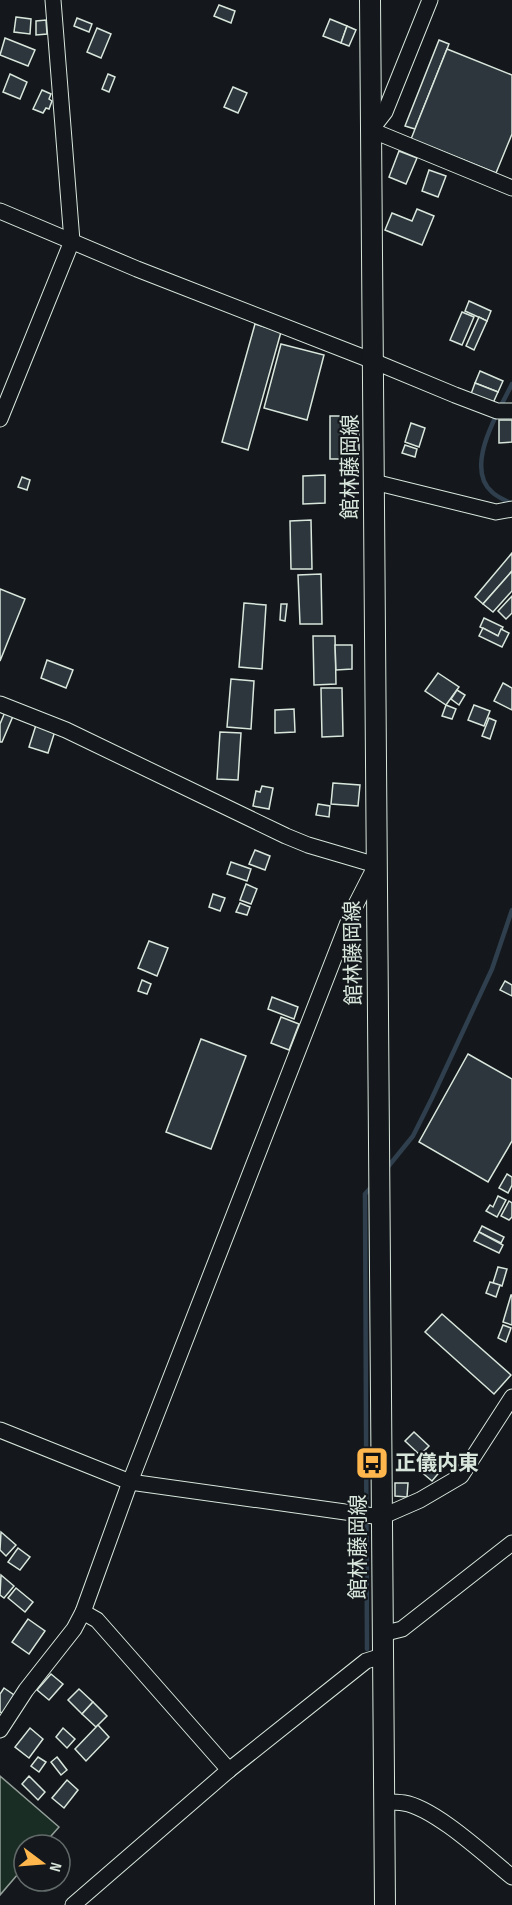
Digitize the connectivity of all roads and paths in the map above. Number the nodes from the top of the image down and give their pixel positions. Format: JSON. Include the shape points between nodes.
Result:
{"nodes":[{"id":1,"x":53,"y":0,"type":"edge"},
{"id":2,"x":370,"y":0,"type":"edge"},
{"id":3,"x":430,"y":0,"type":"edge"},
{"id":4,"x":371,"y":130,"type":"junction"},
{"id":5,"x":512,"y":188,"type":"edge"},
{"id":6,"x":0,"y":211,"type":"edge"},
{"id":7,"x":72,"y":241,"type":"junction"},
{"id":8,"x":373,"y":361,"type":"junction"},
{"id":9,"x":512,"y":411,"type":"edge"},
{"id":10,"x":0,"y":419,"type":"edge"},
{"id":11,"x":374,"y":482,"type":"junction"},
{"id":12,"x":512,"y":509,"type":"edge"},
{"id":13,"x":0,"y":704,"type":"edge"},
{"id":14,"x":376,"y":865,"type":"junction"},
{"id":15,"x":512,"y":1397,"type":"edge"},
{"id":16,"x":0,"y":1430,"type":"edge"},
{"id":17,"x":130,"y":1482,"type":"junction"},
{"id":18,"x":381,"y":1517,"type":"junction"},
{"id":19,"x":512,"y":1543,"type":"edge"},
{"id":20,"x":83,"y":1612,"type":"junction"},
{"id":21,"x":382,"y":1634,"type":"junction"},
{"id":22,"x":382,"y":1656,"type":"junction"},
{"id":23,"x":0,"y":1730,"type":"edge"},
{"id":24,"x":229,"y":1770,"type":"junction"},
{"id":25,"x":385,"y":1802,"type":"junction"},
{"id":26,"x":512,"y":1877,"type":"edge"},
{"id":27,"x":73,"y":1905,"type":"edge"},
{"id":28,"x":385,"y":1905,"type":"edge"}],
"edges":[{"from":1,"to":7,"type":"street"},
{"from":2,"to":4,"type":"main road","name":"館林藤岡線"},
{"from":3,"to":4,"type":"street","via":[[385,112]]},
{"from":4,"to":5,"type":"street"},
{"from":4,"to":8,"type":"main road","name":"館林藤岡線"},
{"from":6,"to":7,"type":"street"},
{"from":7,"to":8,"type":"street"},
{"from":7,"to":10,"type":"street"},
{"from":8,"to":9,"type":"street","via":[[496,411]]},
{"from":8,"to":11,"type":"main road","name":"館林藤岡線"},
{"from":11,"to":12,"type":"street","via":[[496,512]]},
{"from":11,"to":14,"type":"main road","name":"館林藤岡線"},
{"from":13,"to":14,"type":"street","via":[[66,730],[286,836]]},
{"from":14,"to":17,"type":"street","via":[[351,912]]},
{"from":14,"to":18,"type":"main road","name":"館林藤岡線"},
{"from":15,"to":18,"type":"street","via":[[461,1476]]},
{"from":16,"to":17,"type":"street"},
{"from":17,"to":18,"type":"street"},
{"from":17,"to":20,"type":"street"},
{"from":18,"to":21,"type":"main road","name":"館林藤岡線"},
{"from":19,"to":21,"type":"street","via":[[402,1629]]},
{"from":20,"to":23,"type":"street"},
{"from":20,"to":24,"type":"street","via":[[97,1620]]},
{"from":21,"to":22,"type":"main road","name":"館林藤岡線"},
{"from":22,"to":24,"type":"street","via":[[366,1661]]},
{"from":22,"to":25,"type":"main road","name":"館林藤岡線"},
{"from":24,"to":27,"type":"street"},
{"from":25,"to":26,"type":"street","via":[[427,1811]]},
{"from":25,"to":28,"type":"main road","name":"館林藤岡線"}]}
